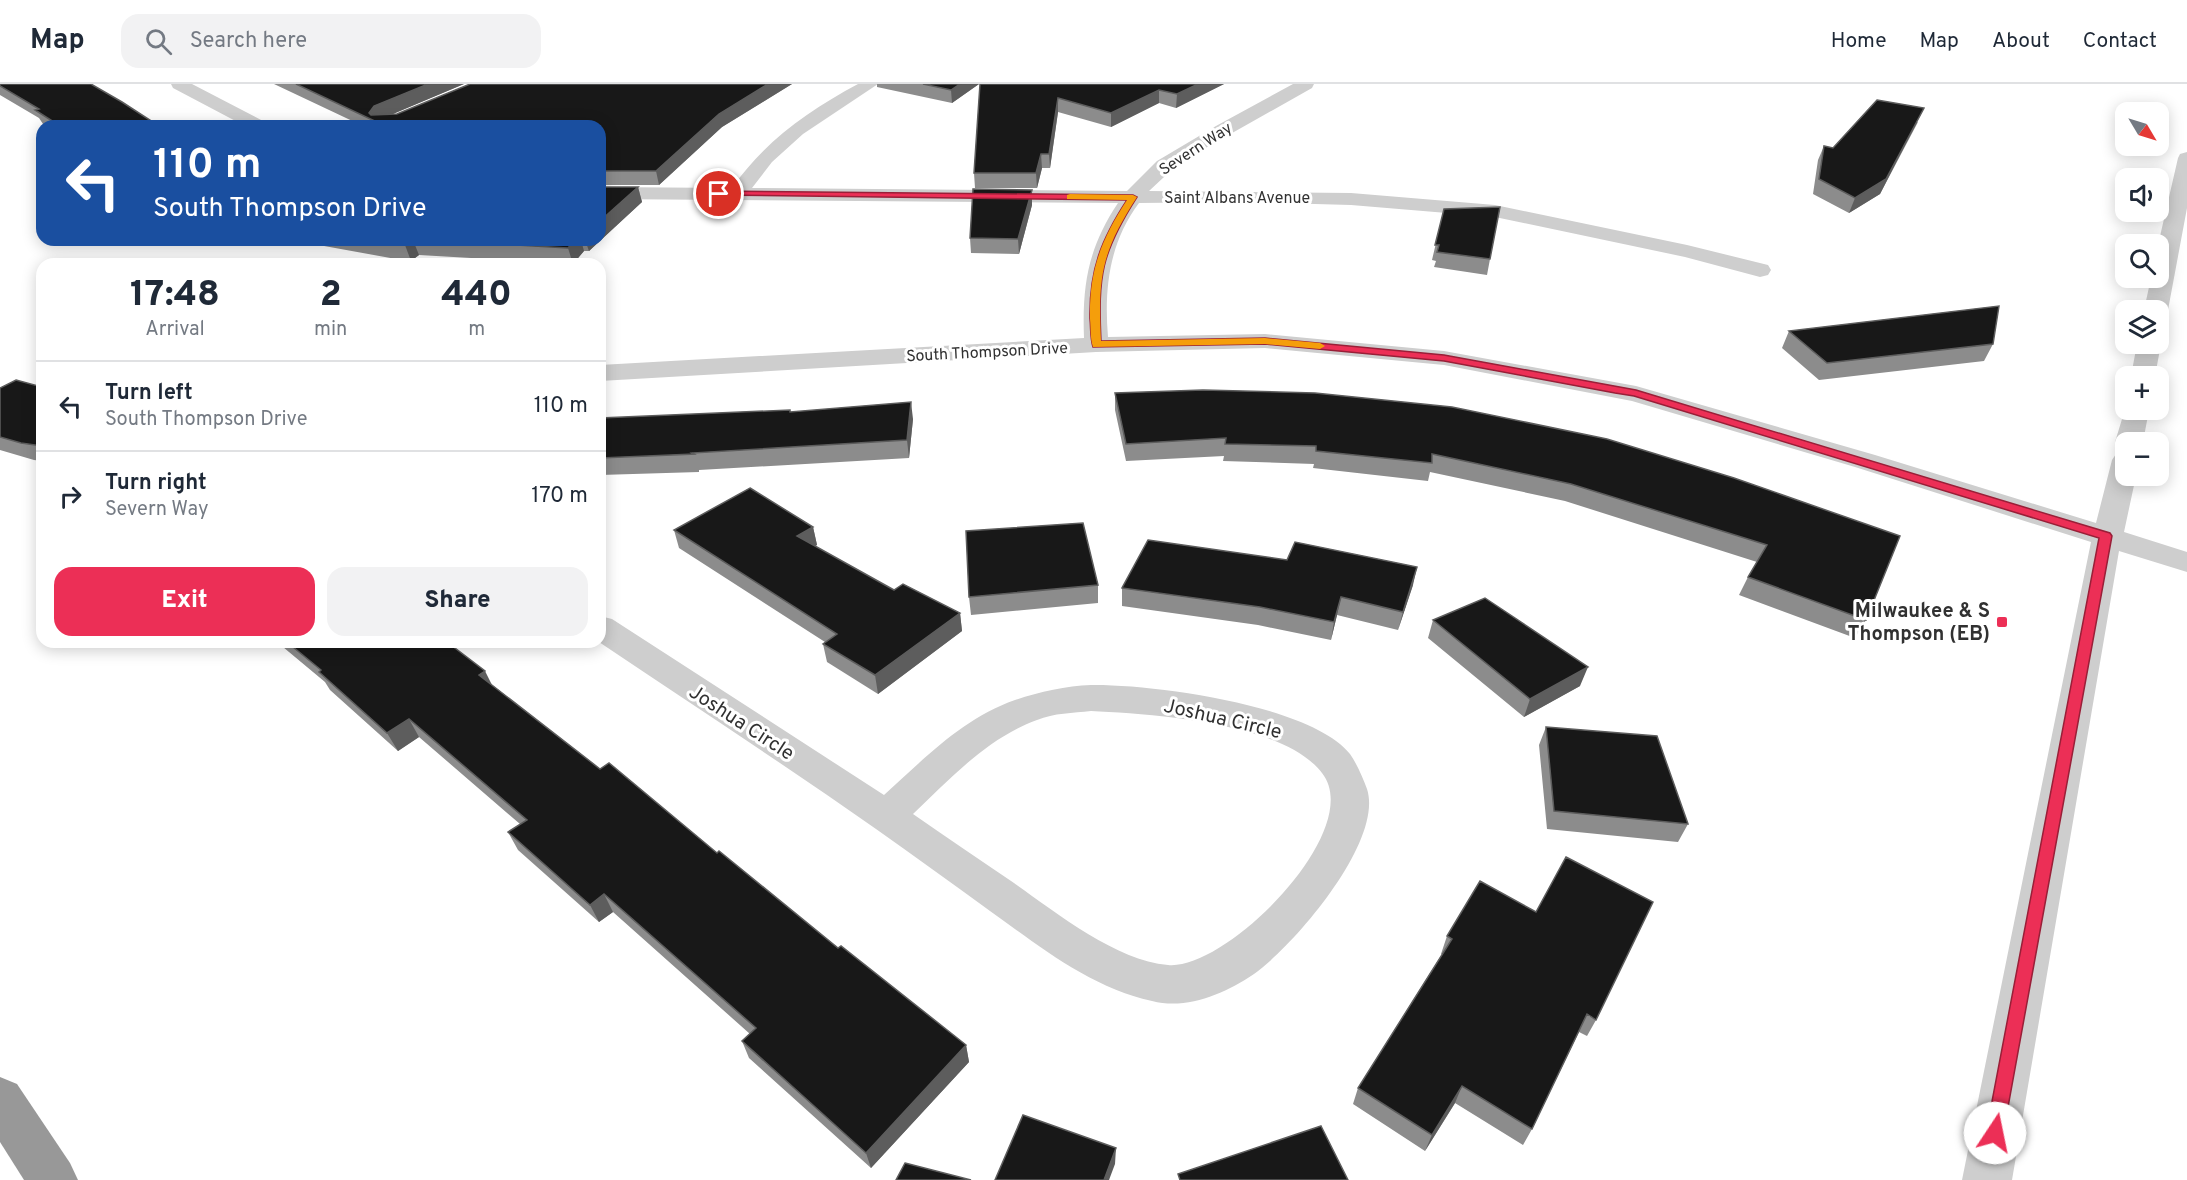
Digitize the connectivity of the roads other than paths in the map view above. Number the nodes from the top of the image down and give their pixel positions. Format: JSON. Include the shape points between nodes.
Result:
{"nodes":[{"id":1,"x":179,"y":84,"type":"edge"},
{"id":2,"x":870,"y":84,"type":"edge"},
{"id":3,"x":1306,"y":84,"type":"edge"},
{"id":4,"x":248,"y":120,"type":"edge"},
{"id":5,"x":2187,"y":163,"type":"edge"},
{"id":6,"x":606,"y":193,"type":"edge"},
{"id":7,"x":739,"y":194,"type":"junction"},
{"id":8,"x":1133,"y":197,"type":"junction"},
{"id":9,"x":1760,"y":270,"type":"dead end"},
{"id":10,"x":2158,"y":300,"type":"edge"},
{"id":11,"x":1096,"y":345,"type":"junction"},
{"id":12,"x":606,"y":373,"type":"edge"},
{"id":13,"x":2119,"y":486,"type":"edge"},
{"id":14,"x":2106,"y":536,"type":"junction"},
{"id":15,"x":2187,"y":562,"type":"edge"},
{"id":16,"x":606,"y":631,"type":"edge"},
{"id":17,"x":886,"y":816,"type":"junction"},
{"id":18,"x":0,"y":1100,"type":"edge"},
{"id":19,"x":53,"y":1180,"type":"edge"},
{"id":20,"x":1987,"y":1180,"type":"edge"}],
"edges":[{"from":1,"to":4,"type":"street"},
{"from":2,"to":7,"type":"street","via":[[823,109],[779,143]]},
{"from":3,"to":8,"type":"street","name":"Severn Way","via":[[1161,167]]},
{"from":5,"to":10,"type":"street"},
{"from":6,"to":7,"type":"street","name":"Saint Albans Avenue"},
{"from":7,"to":8,"type":"street","name":"Saint Albans Avenue"},
{"from":8,"to":9,"type":"street","name":"Saint Albans Avenue","via":[[1351,199],[1495,211]]},
{"from":8,"to":11,"type":"street","name":"Severn Way","via":[[1112,229],[1096,279]]},
{"from":11,"to":12,"type":"street","name":"South Thompson Drive"},
{"from":11,"to":14,"type":"street","name":"South Thompson Drive","via":[[1277,342],[1444,358],[1636,394]]},
{"from":13,"to":14,"type":"street"},
{"from":14,"to":15,"type":"street","name":"South Thompson Drive"},
{"from":14,"to":20,"type":"street"},
{"from":16,"to":17,"type":"street","name":"Joshua Circle"},
{"from":17,"to":17,"type":"street","name":"Joshua Circle","via":[[1045,927],[1109,965],[1140,979],[1171,986],[1208,978],[1245,956],[1317,880],[1339,846],[1351,810],[1350,791],[1336,762],[1312,743],[1279,727],[1204,710],[1091,698],[1049,703],[1010,717],[969,741]]},
{"from":18,"to":19,"type":"highway"}]}
